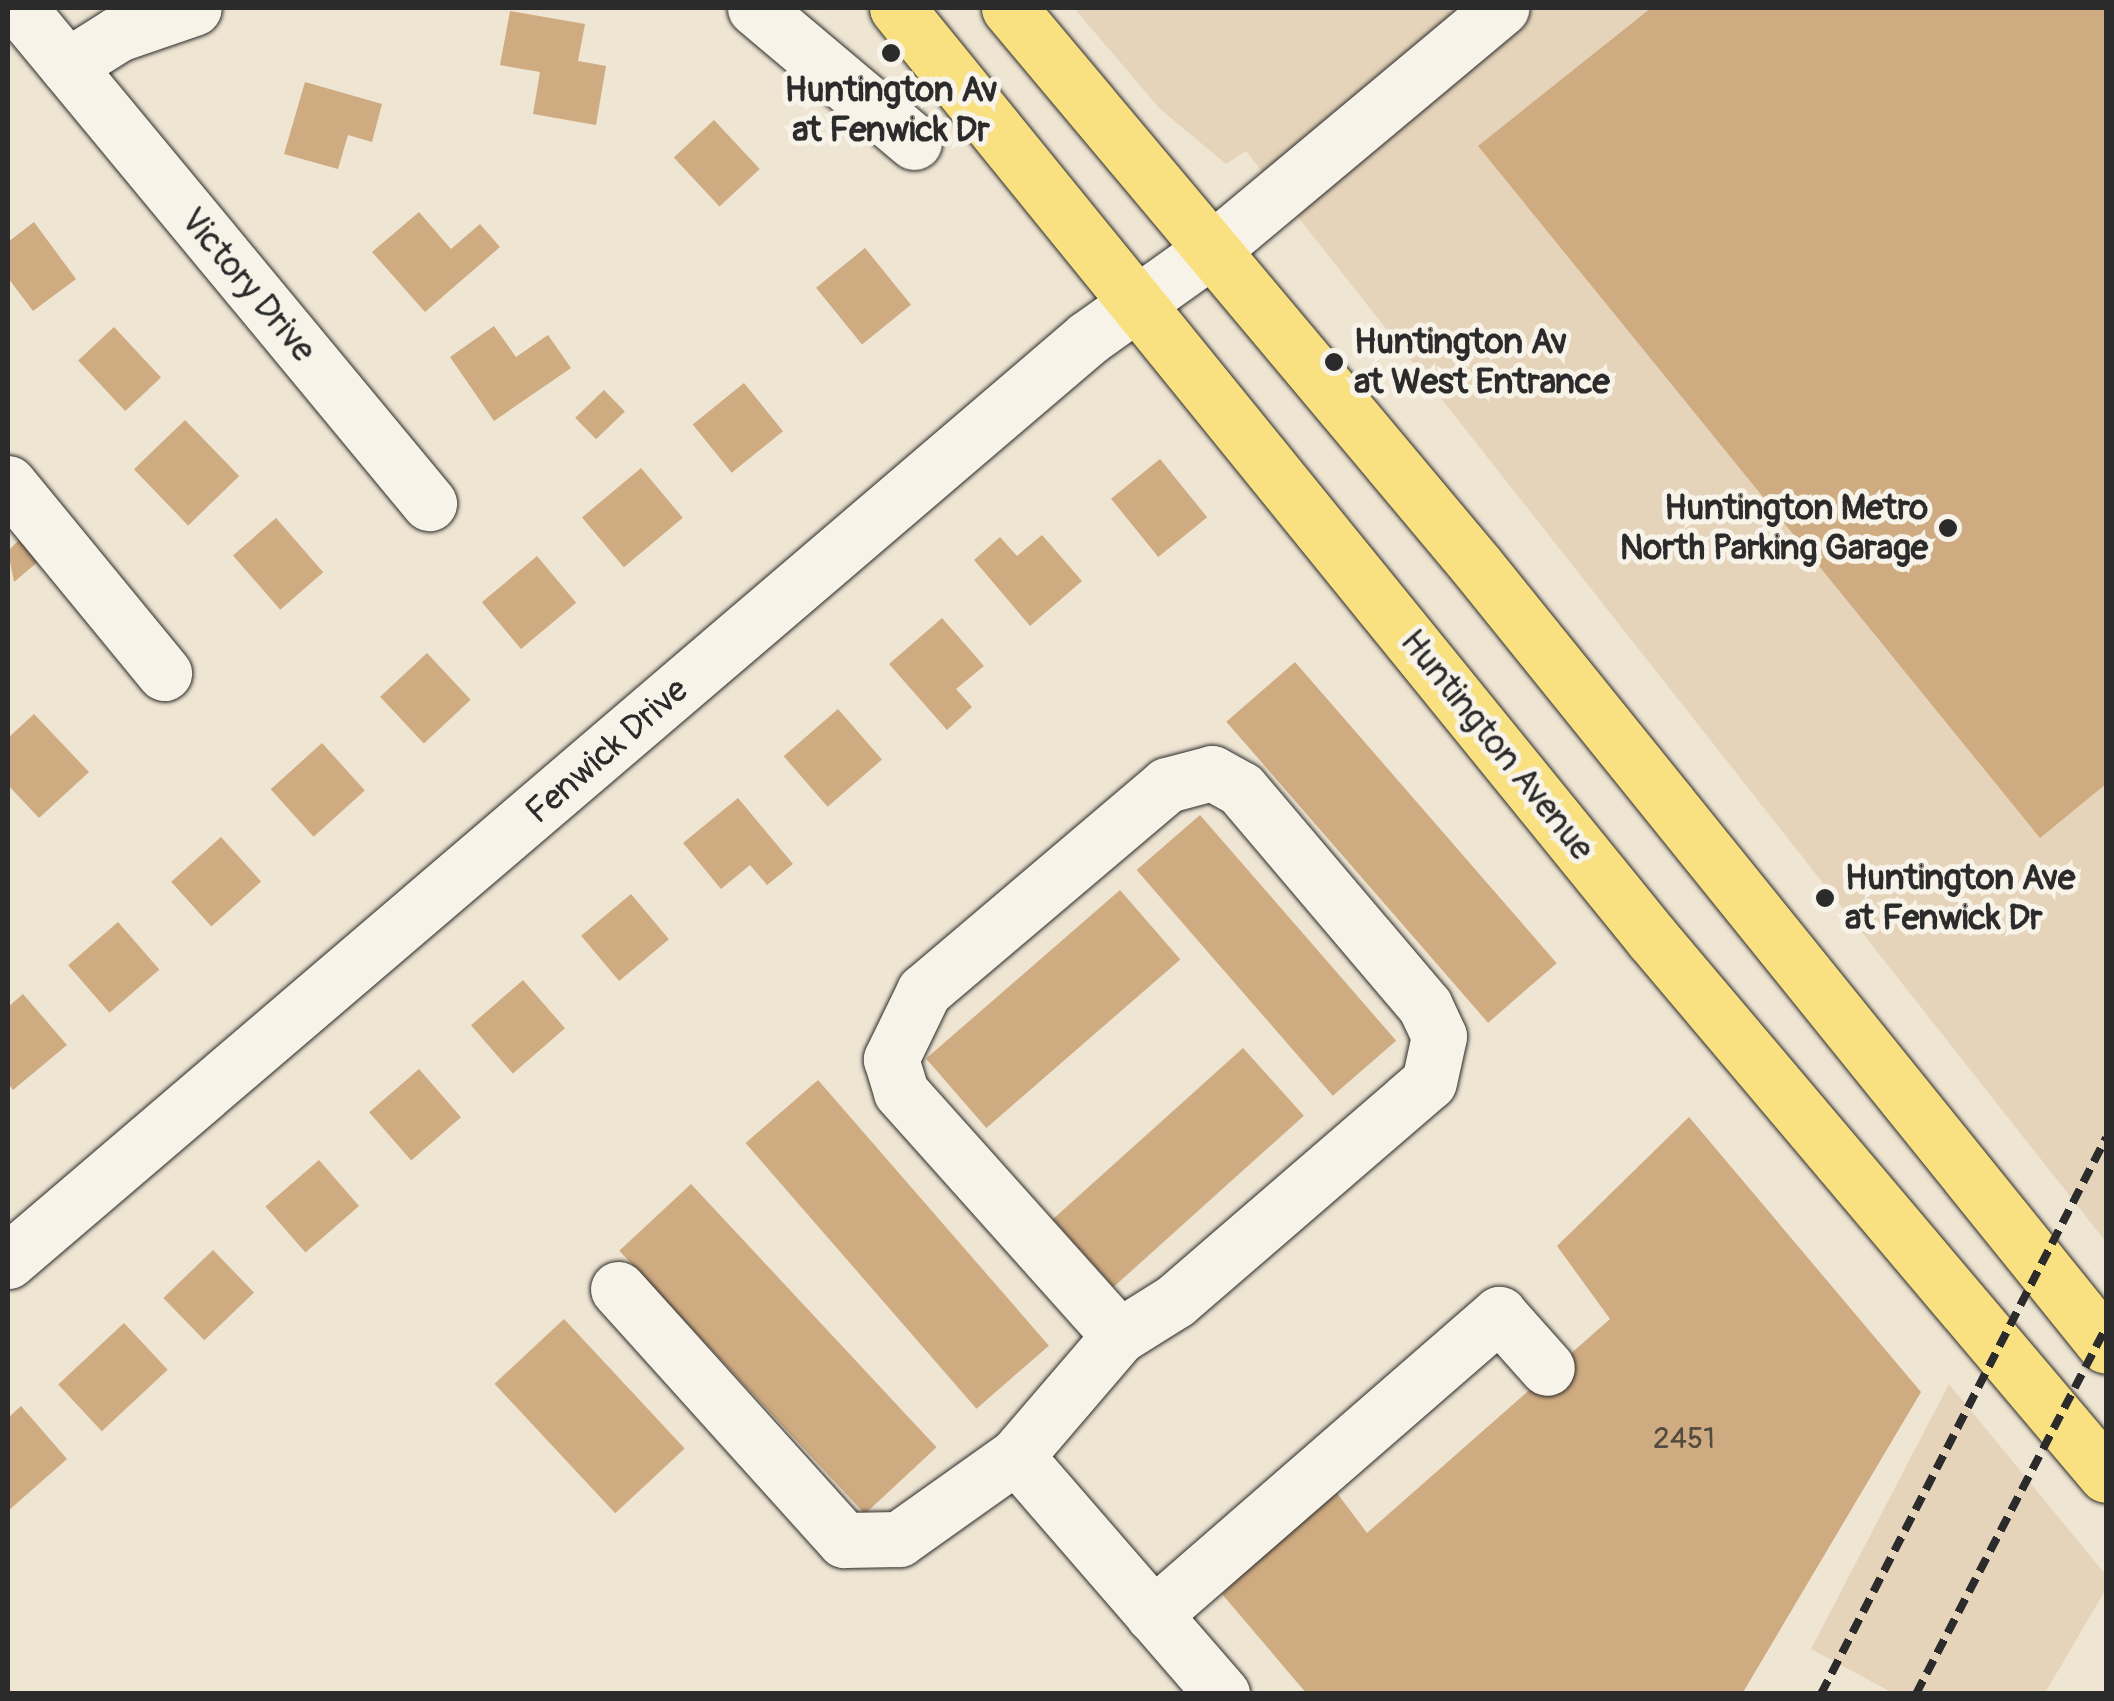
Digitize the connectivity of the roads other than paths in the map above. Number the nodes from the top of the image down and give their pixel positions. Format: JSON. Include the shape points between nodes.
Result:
{"nodes":[{"id":1,"x":19,"y":8,"type":"edge"},
{"id":2,"x":194,"y":8,"type":"edge"},
{"id":3,"x":755,"y":8,"type":"edge"},
{"id":4,"x":897,"y":8,"type":"edge"},
{"id":5,"x":1009,"y":8,"type":"edge"},
{"id":6,"x":1501,"y":8,"type":"edge"},
{"id":7,"x":67,"y":66,"type":"junction"},
{"id":8,"x":914,"y":142,"type":"dead end"},
{"id":9,"x":1212,"y":249,"type":"junction"},
{"id":10,"x":1141,"y":300,"type":"junction"},
{"id":11,"x":8,"y":483,"type":"edge"},
{"id":12,"x":429,"y":503,"type":"dead end"},
{"id":13,"x":164,"y":674,"type":"dead end"},
{"id":14,"x":8,"y":1261,"type":"edge"},
{"id":15,"x":618,"y":1288,"type":"dead end"},
{"id":16,"x":1119,"y":1336,"type":"junction"},
{"id":17,"x":2106,"y":1346,"type":"edge"},
{"id":18,"x":1546,"y":1368,"type":"dead end"},
{"id":19,"x":1016,"y":1456,"type":"junction"},
{"id":20,"x":2106,"y":1475,"type":"edge"},
{"id":21,"x":1154,"y":1615,"type":"junction"},
{"id":22,"x":1222,"y":1694,"type":"edge"}],
"edges":[{"from":1,"to":7,"type":"street","name":"Victory Drive"},
{"from":2,"to":7,"type":"street","via":[[118,34]]},
{"from":3,"to":8,"type":"street"},
{"from":4,"to":10,"type":"main road","name":"Huntington Avenue"},
{"from":5,"to":9,"type":"main road"},
{"from":6,"to":9,"type":"street","name":"Fenwick Drive"},
{"from":7,"to":12,"type":"street","name":"Victory Drive"},
{"from":9,"to":10,"type":"street","name":"Fenwick Drive"},
{"from":9,"to":17,"type":"main road"},
{"from":10,"to":14,"type":"street","name":"Fenwick Drive","via":[[1088,338]]},
{"from":10,"to":20,"type":"main road","name":"Huntington Avenue","via":[[1652,938]]},
{"from":11,"to":13,"type":"street"},
{"from":15,"to":19,"type":"street","via":[[844,1540],[899,1538]]},
{"from":16,"to":16,"type":"street","via":[[1175,1301],[1429,1082],[1440,1036],[1424,1006],[1240,789],[1212,773],[1167,785],[924,991],[890,1059],[902,1092]]},
{"from":16,"to":19,"type":"street"},
{"from":18,"to":21,"type":"street","via":[[1499,1314]]},
{"from":19,"to":21,"type":"street"},
{"from":21,"to":22,"type":"street"}]}
